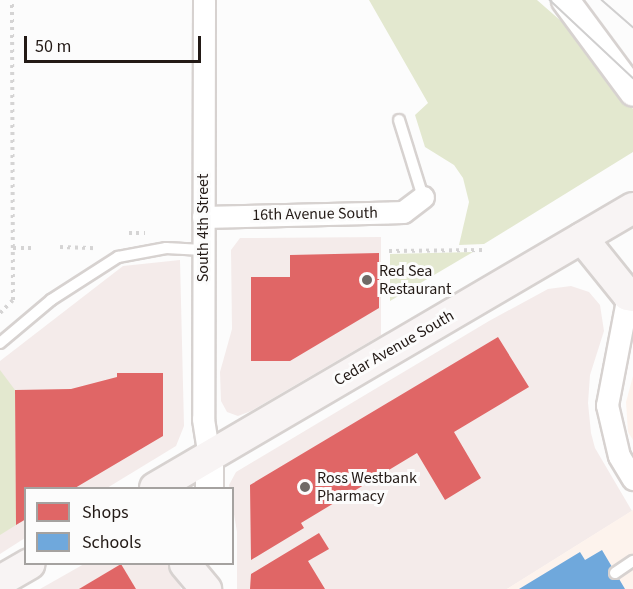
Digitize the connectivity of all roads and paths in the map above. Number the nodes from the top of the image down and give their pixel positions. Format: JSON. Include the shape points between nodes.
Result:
{"nodes":[{"id":1,"x":12,"y":0,"type":"edge"},
{"id":2,"x":204,"y":0,"type":"edge"},
{"id":3,"x":565,"y":0,"type":"edge"},
{"id":4,"x":633,"y":92,"type":"edge"},
{"id":5,"x":399,"y":120,"type":"dead end"},
{"id":6,"x":423,"y":197,"type":"joint"},
{"id":7,"x":633,"y":208,"type":"edge"},
{"id":8,"x":203,"y":217,"type":"junction"},
{"id":9,"x":582,"y":238,"type":"junction"},
{"id":10,"x":60,"y":247,"type":"dead end"},
{"id":11,"x":13,"y":248,"type":"junction"},
{"id":12,"x":36,"y":248,"type":"dead end"},
{"id":13,"x":97,"y":248,"type":"dead end"},
{"id":14,"x":203,"y":250,"type":"junction"},
{"id":15,"x":484,"y":250,"type":"dead end"},
{"id":16,"x":389,"y":252,"type":"dead end"},
{"id":17,"x":630,"y":296,"type":"edge"},
{"id":18,"x":0,"y":313,"type":"edge"},
{"id":19,"x":0,"y":343,"type":"edge"},
{"id":20,"x":209,"y":456,"type":"junction"},
{"id":21,"x":633,"y":479,"type":"edge"},
{"id":22,"x":158,"y":487,"type":"edge"},
{"id":23,"x":209,"y":487,"type":"edge"},
{"id":24,"x":633,"y":561,"type":"edge"},
{"id":25,"x":28,"y":565,"type":"edge"},
{"id":26,"x":186,"y":565,"type":"edge"},
{"id":27,"x":207,"y":565,"type":"edge"},
{"id":28,"x":615,"y":573,"type":"dead end"},
{"id":29,"x":0,"y":582,"type":"edge"},
{"id":30,"x":206,"y":589,"type":"edge"}],
"edges":[{"from":1,"to":11,"type":"path"},
{"from":2,"to":8,"type":"street","name":"South 4th Street"},
{"from":3,"to":4,"type":"street"},
{"from":5,"to":6,"type":"lane"},
{"from":6,"to":8,"type":"street","name":"16th Avenue South","via":[[403,212]]},
{"from":7,"to":9,"type":"main road","name":"Cedar Avenue South"},
{"from":8,"to":14,"type":"street","name":"South 4th Street"},
{"from":9,"to":17,"type":"main road"},
{"from":9,"to":20,"type":"main road","name":"Cedar Avenue South"},
{"from":10,"to":13,"type":"path"},
{"from":11,"to":12,"type":"path"},
{"from":11,"to":18,"type":"path","via":[[14,300]]},
{"from":14,"to":19,"type":"lane","via":[[166,248],[118,257],[51,300]]},
{"from":14,"to":20,"type":"street","name":"South 4th Street","via":[[203,419]]},
{"from":15,"to":16,"type":"path"},
{"from":17,"to":21,"type":"street","via":[[607,405],[619,456]]},
{"from":20,"to":22,"type":"main road","name":"Cedar Avenue South"},
{"from":20,"to":23,"type":"street"},
{"from":24,"to":28,"type":"lane"},
{"from":25,"to":29,"type":"main road"},
{"from":26,"to":30,"type":"main road"},
{"from":27,"to":30,"type":"street"}]}
